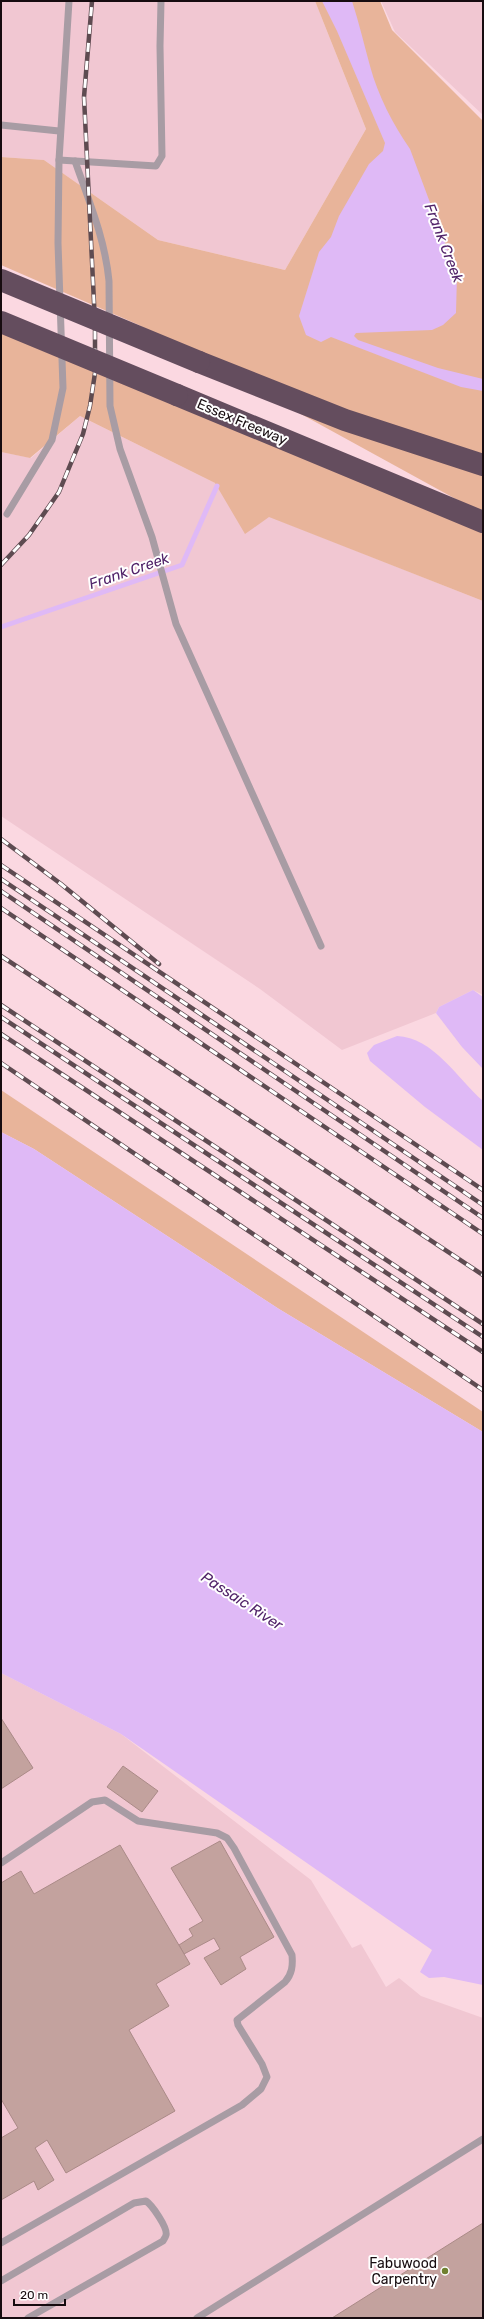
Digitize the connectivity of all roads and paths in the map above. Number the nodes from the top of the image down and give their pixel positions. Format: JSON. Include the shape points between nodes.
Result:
{"nodes":[{"id":1,"x":69,"y":1,"type":"edge"},
{"id":2,"x":161,"y":1,"type":"edge"},
{"id":3,"x":1,"y":125,"type":"edge"},
{"id":4,"x":59,"y":131,"type":"junction"},
{"id":5,"x":58,"y":160,"type":"junction"},
{"id":6,"x":75,"y":162,"type":"junction"},
{"id":7,"x":1,"y":280,"type":"edge"},
{"id":8,"x":1,"y":322,"type":"edge"},
{"id":9,"x":483,"y":465,"type":"edge"},
{"id":10,"x":7,"y":514,"type":"dead end"},
{"id":11,"x":483,"y":522,"type":"edge"},
{"id":12,"x":321,"y":946,"type":"dead end"},
{"id":13,"x":1,"y":1863,"type":"edge"},
{"id":14,"x":483,"y":2140,"type":"edge"},
{"id":15,"x":1,"y":2243,"type":"edge"},
{"id":16,"x":1,"y":2281,"type":"edge"},
{"id":17,"x":28,"y":2318,"type":"edge"},
{"id":18,"x":197,"y":2318,"type":"edge"}],
"edges":[{"from":1,"to":4,"type":"lane"},
{"from":2,"to":6,"type":"lane","via":[[162,156],[156,166],[144,167]]},
{"from":3,"to":4,"type":"lane"},
{"from":4,"to":5,"type":"lane"},
{"from":5,"to":6,"type":"lane"},
{"from":5,"to":10,"type":"lane","via":[[63,388],[52,440]]},
{"from":6,"to":12,"type":"lane","via":[[107,262],[110,406],[120,449],[152,537],[176,624]]},
{"from":7,"to":9,"type":"highway","bridge":true,"via":[[345,420]]},
{"from":8,"to":11,"type":"highway","name":"Essex Freeway","bridge":true},
{"from":13,"to":15,"type":"lane","via":[[92,1802],[105,1800],[138,1821],[217,1833],[227,1838],[234,1848],[292,1960],[290,1976],[285,1982],[237,2020],[267,2077],[261,2090],[242,2105]]},
{"from":14,"to":18,"type":"lane"},
{"from":16,"to":17,"type":"lane","via":[[134,2203],[146,2201],[151,2205],[165,2230],[166,2236],[162,2241]]}]}
